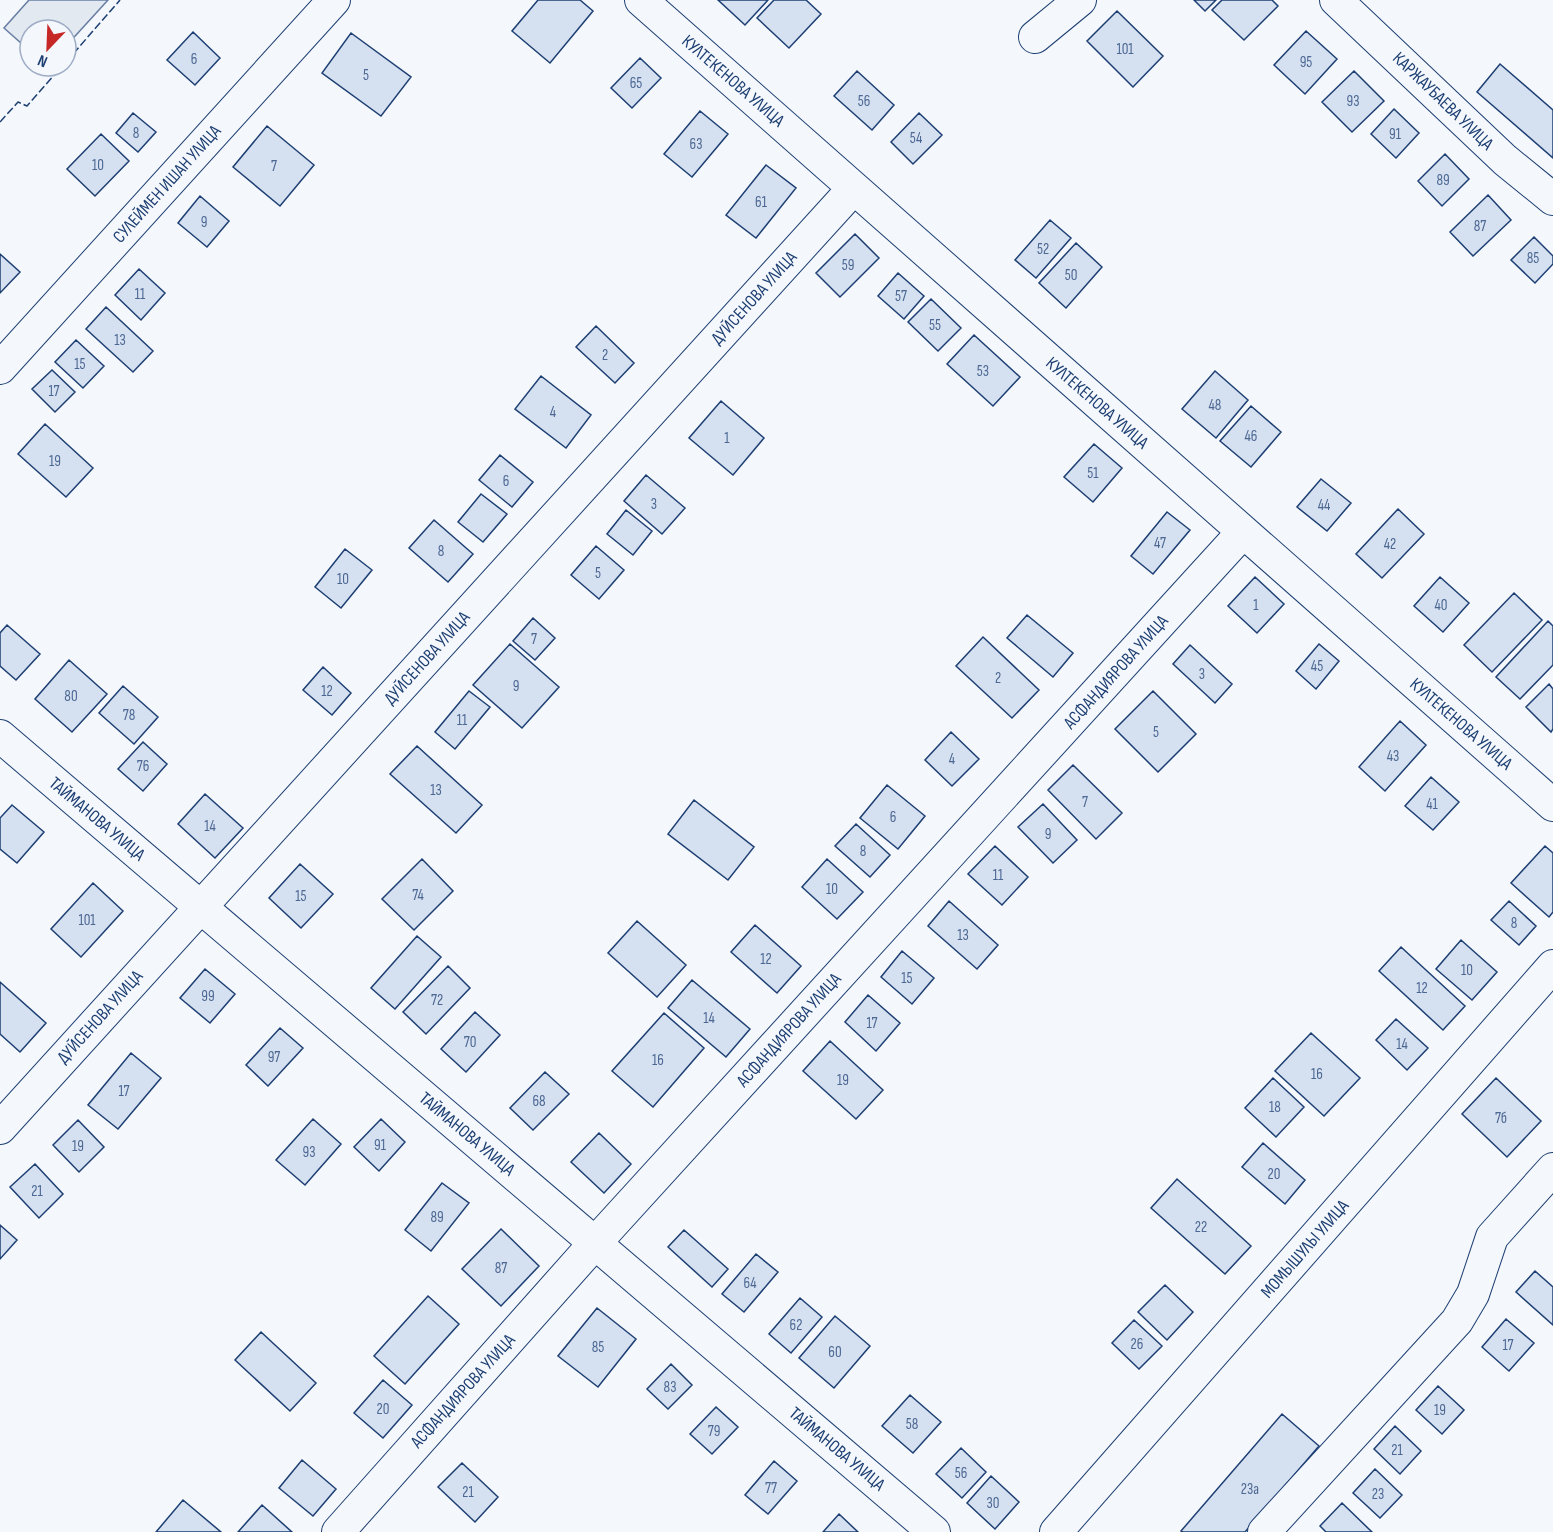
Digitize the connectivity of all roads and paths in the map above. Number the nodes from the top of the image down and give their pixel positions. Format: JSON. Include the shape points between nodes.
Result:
{"nodes":[{"id":1,"x":333,"y":0,"type":"edge"},
{"id":2,"x":641,"y":0,"type":"edge"},
{"id":3,"x":1080,"y":0,"type":"edge"},
{"id":4,"x":1336,"y":0,"type":"edge"},
{"id":5,"x":1035,"y":37,"type":"dead end"},
{"id":6,"x":854,"y":188,"type":"junction"},
{"id":7,"x":1553,"y":199,"type":"edge"},
{"id":8,"x":0,"y":368,"type":"edge"},
{"id":9,"x":1244,"y":532,"type":"junction"},
{"id":10,"x":0,"y":736,"type":"edge"},
{"id":11,"x":1553,"y":805,"type":"edge"},
{"id":12,"x":200,"y":907,"type":"junction"},
{"id":13,"x":1553,"y":966,"type":"edge"},
{"id":14,"x":0,"y":1128,"type":"edge"},
{"id":15,"x":1553,"y":1169,"type":"edge"},
{"id":16,"x":595,"y":1243,"type":"junction"},
{"id":17,"x":338,"y":1532,"type":"edge"},
{"id":18,"x":933,"y":1532,"type":"edge"},
{"id":19,"x":1056,"y":1532,"type":"edge"},
{"id":20,"x":1264,"y":1532,"type":"edge"}],
"edges":[{"from":1,"to":8,"type":"street","name":"СУЛЕЙМЕН ИШАН УЛИЦА"},
{"from":2,"to":6,"type":"street","name":"КУЛТЕКЕНОВА УЛИЦА"},
{"from":3,"to":5,"type":"street"},
{"from":4,"to":7,"type":"street","name":"КАРЖАУБАЕВА УЛИЦА","via":[[1505,160]]},
{"from":6,"to":9,"type":"street","name":"КУЛТЕКЕНОВА УЛИЦА"},
{"from":6,"to":12,"type":"street","name":"ДУЙСЕНОВА УЛИЦА"},
{"from":9,"to":11,"type":"street","name":"КУЛТЕКЕНОВА УЛИЦА"},
{"from":9,"to":16,"type":"street","name":"АСФАНДИЯРОВА УЛИЦА"},
{"from":10,"to":12,"type":"street","name":"ТАЙМАНОВА УЛИЦА"},
{"from":12,"to":14,"type":"street","name":"ДУЙСЕНОВА УЛИЦА"},
{"from":12,"to":16,"type":"street","name":"ТАЙМАНОВА УЛИЦА"},
{"from":13,"to":19,"type":"street","name":"МОМЫШУЛЫ УЛИЦА"},
{"from":15,"to":20,"type":"street","via":[[1492,1237],[1473,1294],[1457,1321]]},
{"from":16,"to":17,"type":"street","name":"АСФАНДИЯРОВА УЛИЦА"},
{"from":16,"to":18,"type":"street","name":"ТАЙМАНОВА УЛИЦА"}]}
